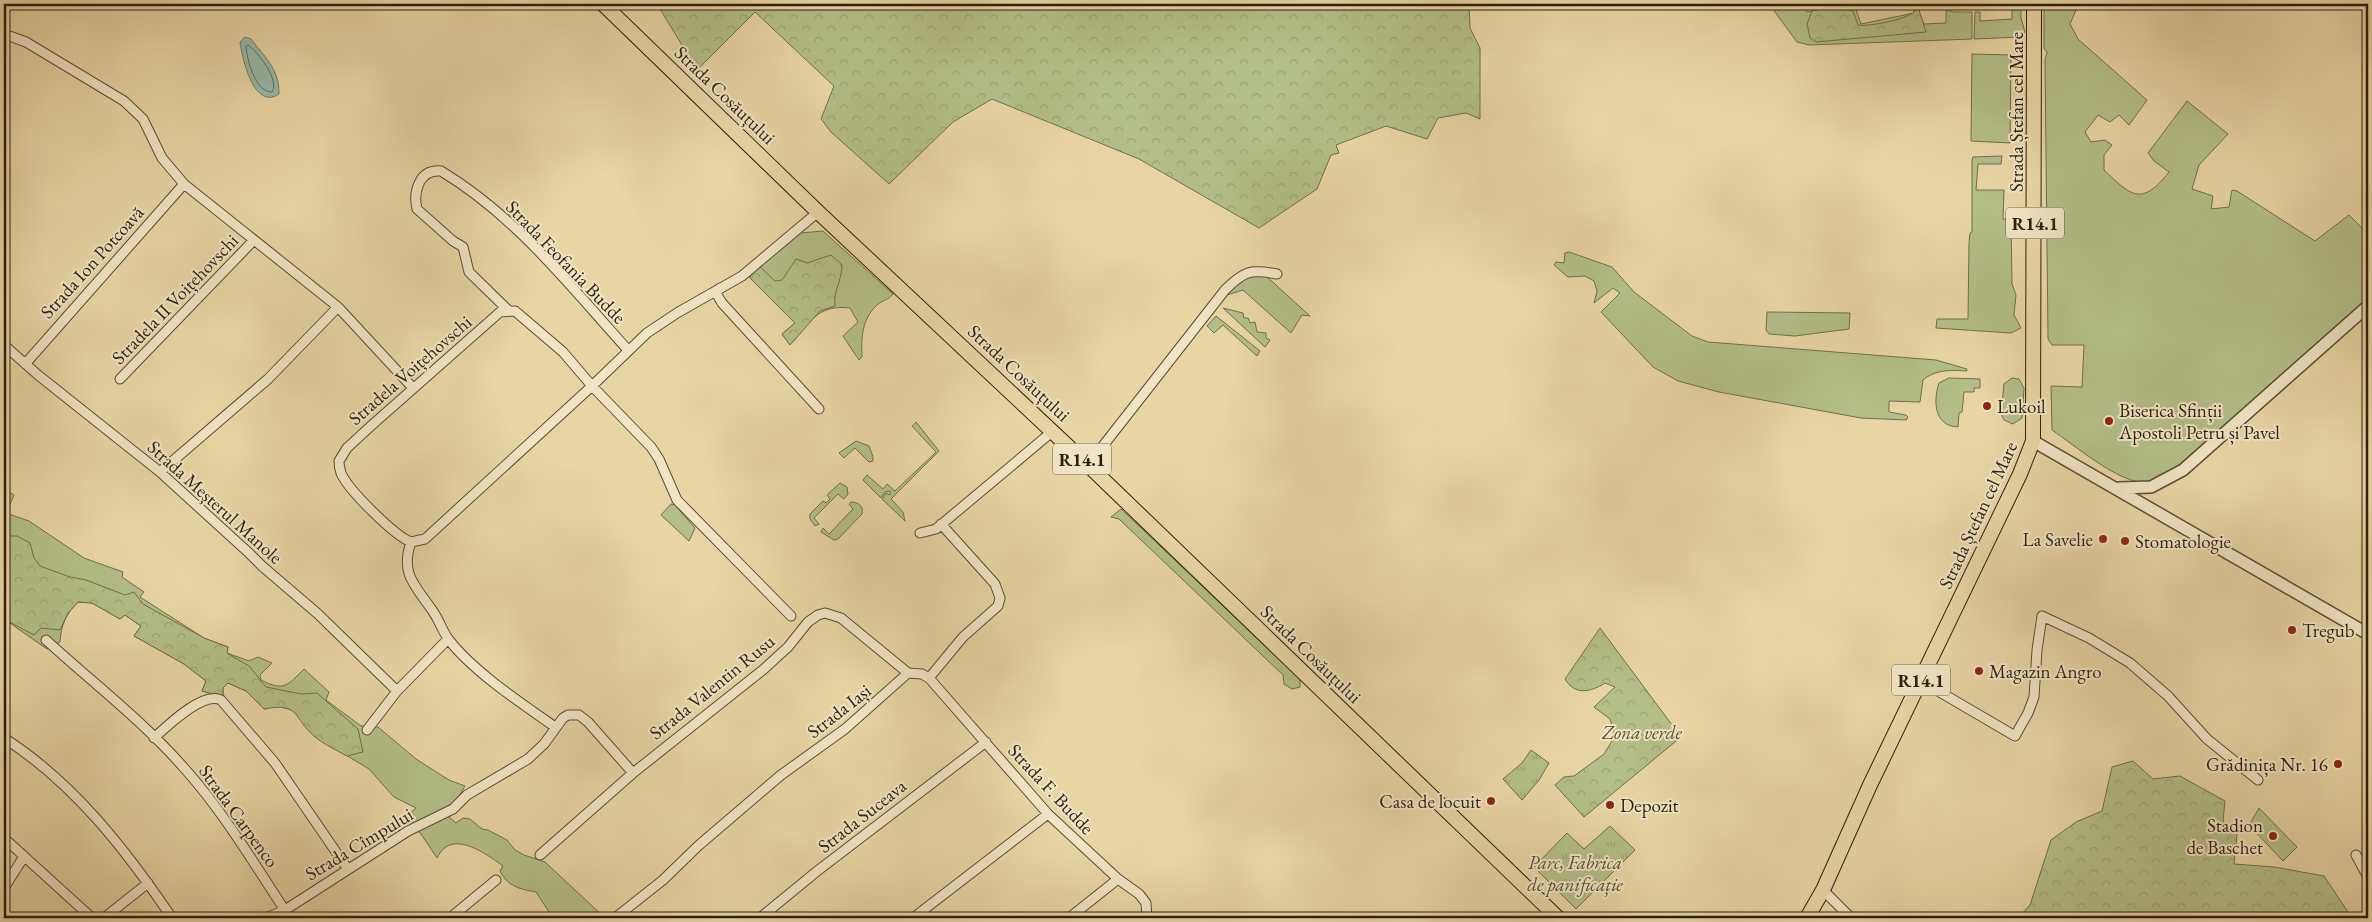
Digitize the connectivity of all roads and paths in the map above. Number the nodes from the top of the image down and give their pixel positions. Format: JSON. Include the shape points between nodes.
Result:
{"nodes":[{"id":1,"x":603,"y":4,"type":"edge"},
{"id":2,"x":2034,"y":4,"type":"edge"},
{"id":3,"x":4,"y":34,"type":"edge"},
{"id":4,"x":184,"y":184,"type":"junction"},
{"id":5,"x":818,"y":212,"type":"junction"},
{"id":6,"x":253,"y":241,"type":"junction"},
{"id":7,"x":1277,"y":274,"type":"dead end"},
{"id":8,"x":721,"y":287,"type":"junction"},
{"id":9,"x":2368,"y":306,"type":"edge"},
{"id":10,"x":338,"y":307,"type":"junction"},
{"id":11,"x":509,"y":310,"type":"junction"},
{"id":12,"x":4,"y":345,"type":"edge"},
{"id":13,"x":628,"y":350,"type":"junction"},
{"id":14,"x":26,"y":363,"type":"junction"},
{"id":15,"x":120,"y":379,"type":"dead end"},
{"id":16,"x":592,"y":386,"type":"junction"},
{"id":17,"x":413,"y":388,"type":"junction"},
{"id":18,"x":819,"y":409,"type":"dead end"},
{"id":19,"x":1053,"y":431,"type":"junction"},
{"id":20,"x":2033,"y":442,"type":"junction"},
{"id":21,"x":1088,"y":465,"type":"junction"},
{"id":22,"x":160,"y":472,"type":"junction"},
{"id":23,"x":2117,"y":488,"type":"junction"},
{"id":24,"x":941,"y":524,"type":"junction"},
{"id":25,"x":920,"y":534,"type":"dead end"},
{"id":26,"x":412,"y":542,"type":"junction"},
{"id":27,"x":791,"y":616,"type":"dead end"},
{"id":28,"x":2368,"y":634,"type":"edge"},
{"id":29,"x":448,"y":639,"type":"junction"},
{"id":30,"x":46,"y":640,"type":"dead end"},
{"id":31,"x":908,"y":673,"type":"junction"},
{"id":32,"x":929,"y":678,"type":"junction"},
{"id":33,"x":1920,"y":681,"type":"junction"},
{"id":34,"x":397,"y":691,"type":"junction"},
{"id":35,"x":555,"y":727,"type":"junction"},
{"id":36,"x":367,"y":730,"type":"dead end"},
{"id":37,"x":4,"y":738,"type":"edge"},
{"id":38,"x":154,"y":738,"type":"junction"},
{"id":39,"x":986,"y":742,"type":"junction"},
{"id":40,"x":632,"y":773,"type":"junction"},
{"id":41,"x":2258,"y":780,"type":"dead end"},
{"id":42,"x":1048,"y":814,"type":"junction"},
{"id":43,"x":4,"y":838,"type":"edge"},
{"id":44,"x":2356,"y":854,"type":"dead end"},
{"id":45,"x":540,"y":856,"type":"dead end"},
{"id":46,"x":23,"y":858,"type":"junction"},
{"id":47,"x":347,"y":868,"type":"junction"},
{"id":48,"x":2368,"y":878,"type":"edge"},
{"id":49,"x":1118,"y":879,"type":"junction"},
{"id":50,"x":496,"y":880,"type":"dead end"},
{"id":51,"x":148,"y":883,"type":"junction"},
{"id":52,"x":4,"y":888,"type":"edge"},
{"id":53,"x":1823,"y":890,"type":"junction"},
{"id":54,"x":284,"y":910,"type":"junction"},
{"id":55,"x":92,"y":918,"type":"edge"},
{"id":56,"x":104,"y":918,"type":"edge"},
{"id":57,"x":172,"y":918,"type":"edge"},
{"id":58,"x":266,"y":918,"type":"edge"},
{"id":59,"x":290,"y":918,"type":"edge"},
{"id":60,"x":450,"y":918,"type":"edge"},
{"id":61,"x":614,"y":918,"type":"edge"},
{"id":62,"x":760,"y":918,"type":"edge"},
{"id":63,"x":913,"y":918,"type":"edge"},
{"id":64,"x":1069,"y":918,"type":"edge"},
{"id":65,"x":1147,"y":918,"type":"edge"},
{"id":66,"x":1558,"y":918,"type":"edge"},
{"id":67,"x":1807,"y":918,"type":"edge"},
{"id":68,"x":1851,"y":918,"type":"edge"}],
"edges":[{"from":1,"to":5,"type":"main road","name":"Strada Cosăuțului","number":"R14.1"},
{"from":2,"to":20,"type":"main road","name":"Strada Ștefan cel Mare","number":"R14.1"},
{"from":3,"to":4,"type":"street","via":[[26,42],[124,101],[143,119],[162,158]]},
{"from":4,"to":6,"type":"street"},
{"from":4,"to":14,"type":"street","name":"Strada Ion Potcoavă"},
{"from":5,"to":8,"type":"street","name":"Strada Feofania Budde","via":[[742,276]]},
{"from":5,"to":19,"type":"main road","name":"Strada Cosăuțului","number":"R14.1"},
{"from":6,"to":10,"type":"street"},
{"from":6,"to":15,"type":"street","name":"Stradela II Voițehovschi"},
{"from":7,"to":21,"type":"street","via":[[1258,270],[1242,274],[1225,290]]},
{"from":8,"to":13,"type":"street","name":"Strada Feofania Budde","via":[[655,328]]},
{"from":8,"to":18,"type":"street","via":[[716,293],[722,302]]},
{"from":9,"to":23,"type":"street","via":[[2183,470],[2150,487]]},
{"from":10,"to":17,"type":"street"},
{"from":10,"to":22,"type":"street","via":[[268,379]]},
{"from":11,"to":13,"type":"street","name":"Strada Feofania Budde","via":[[469,272],[463,247],[417,209],[416,191],[422,178],[428,174],[442,171],[503,216],[532,243]]},
{"from":11,"to":16,"type":"street","via":[[515,311],[548,337]]},
{"from":11,"to":17,"type":"street","name":"Stradela Voițehovschi","via":[[500,312]]},
{"from":12,"to":14,"type":"street","name":"Strada Meșterul Manole"},
{"from":13,"to":16,"type":"street","name":"Strada Feofania Budde"},
{"from":14,"to":22,"type":"street","name":"Strada Meșterul Manole"},
{"from":16,"to":26,"type":"street","name":"Strada Feofania Budde","via":[[425,539]]},
{"from":16,"to":27,"type":"street","via":[[651,447],[677,500]]},
{"from":17,"to":26,"type":"street","name":"Stradela Voițehovschi","via":[[347,448],[339,462],[341,474],[348,484],[394,531]]},
{"from":19,"to":21,"type":"main road","name":"Strada Cosăuțului","number":"R14.1"},
{"from":19,"to":24,"type":"street"},
{"from":20,"to":23,"type":"street"},
{"from":20,"to":33,"type":"main road","name":"Strada Ștefan cel Mare","number":"R14.1"},
{"from":21,"to":66,"type":"main road","name":"Strada Cosăuțului","number":"R14.1"},
{"from":22,"to":34,"type":"street","name":"Strada Meșterul Manole","via":[[318,614]]},
{"from":23,"to":28,"type":"street"},
{"from":24,"to":25,"type":"street"},
{"from":24,"to":32,"type":"street","via":[[995,584],[1000,598],[998,606],[963,637]]},
{"from":26,"to":29,"type":"street","via":[[406,566],[412,582]]},
{"from":29,"to":34,"type":"street"},
{"from":29,"to":35,"type":"street","via":[[483,673]]},
{"from":30,"to":38,"type":"street","name":"Strada Carpenco"},
{"from":31,"to":32,"type":"street"},
{"from":31,"to":40,"type":"street","name":"Strada Valentin Rusu","via":[[841,618],[833,614],[818,615],[764,669]]},
{"from":31,"to":61,"type":"street","name":"Strada Iași","via":[[844,729],[781,775],[663,880]]},
{"from":32,"to":39,"type":"street","name":"Strada F. Budde"},
{"from":33,"to":41,"type":"street","via":[[2015,736],[2034,697],[2042,616],[2089,638],[2130,663],[2168,696],[2207,739]]},
{"from":33,"to":53,"type":"main road","name":"Strada Ștefan cel Mare","number":"R14.1"},
{"from":34,"to":36,"type":"street"},
{"from":35,"to":40,"type":"street","via":[[568,715],[579,715]]},
{"from":35,"to":47,"type":"street","name":"Strada Cîmpului","via":[[544,744],[528,759],[467,795],[453,809],[408,831]]},
{"from":37,"to":51,"type":"street","via":[[64,784]]},
{"from":38,"to":47,"type":"street","via":[[184,713],[209,698],[220,700],[275,763]]},
{"from":38,"to":54,"type":"street","name":"Strada Carpenco","via":[[225,817]]},
{"from":39,"to":42,"type":"street","name":"Strada F. Budde"},
{"from":39,"to":62,"type":"street","name":"Strada Suceava"},
{"from":40,"to":45,"type":"street","name":"Strada Valentin Rusu"},
{"from":42,"to":49,"type":"street","name":"Strada F. Budde"},
{"from":42,"to":63,"type":"street"},
{"from":43,"to":46,"type":"street"},
{"from":44,"to":48,"type":"street"},
{"from":46,"to":52,"type":"street"},
{"from":46,"to":55,"type":"street"},
{"from":47,"to":54,"type":"street","name":"Strada Cîmpului"},
{"from":49,"to":64,"type":"street"},
{"from":49,"to":65,"type":"street","name":"Strada F. Budde","via":[[1146,903]]},
{"from":50,"to":60,"type":"street"},
{"from":51,"to":56,"type":"street"},
{"from":51,"to":57,"type":"street"},
{"from":53,"to":67,"type":"main road","name":"Strada Ștefan cel Mare","number":"R14.1"},
{"from":53,"to":68,"type":"street"},
{"from":54,"to":58,"type":"street","name":"Strada Cîmpului"},
{"from":54,"to":59,"type":"street","name":"Strada Carpenco"}]}
